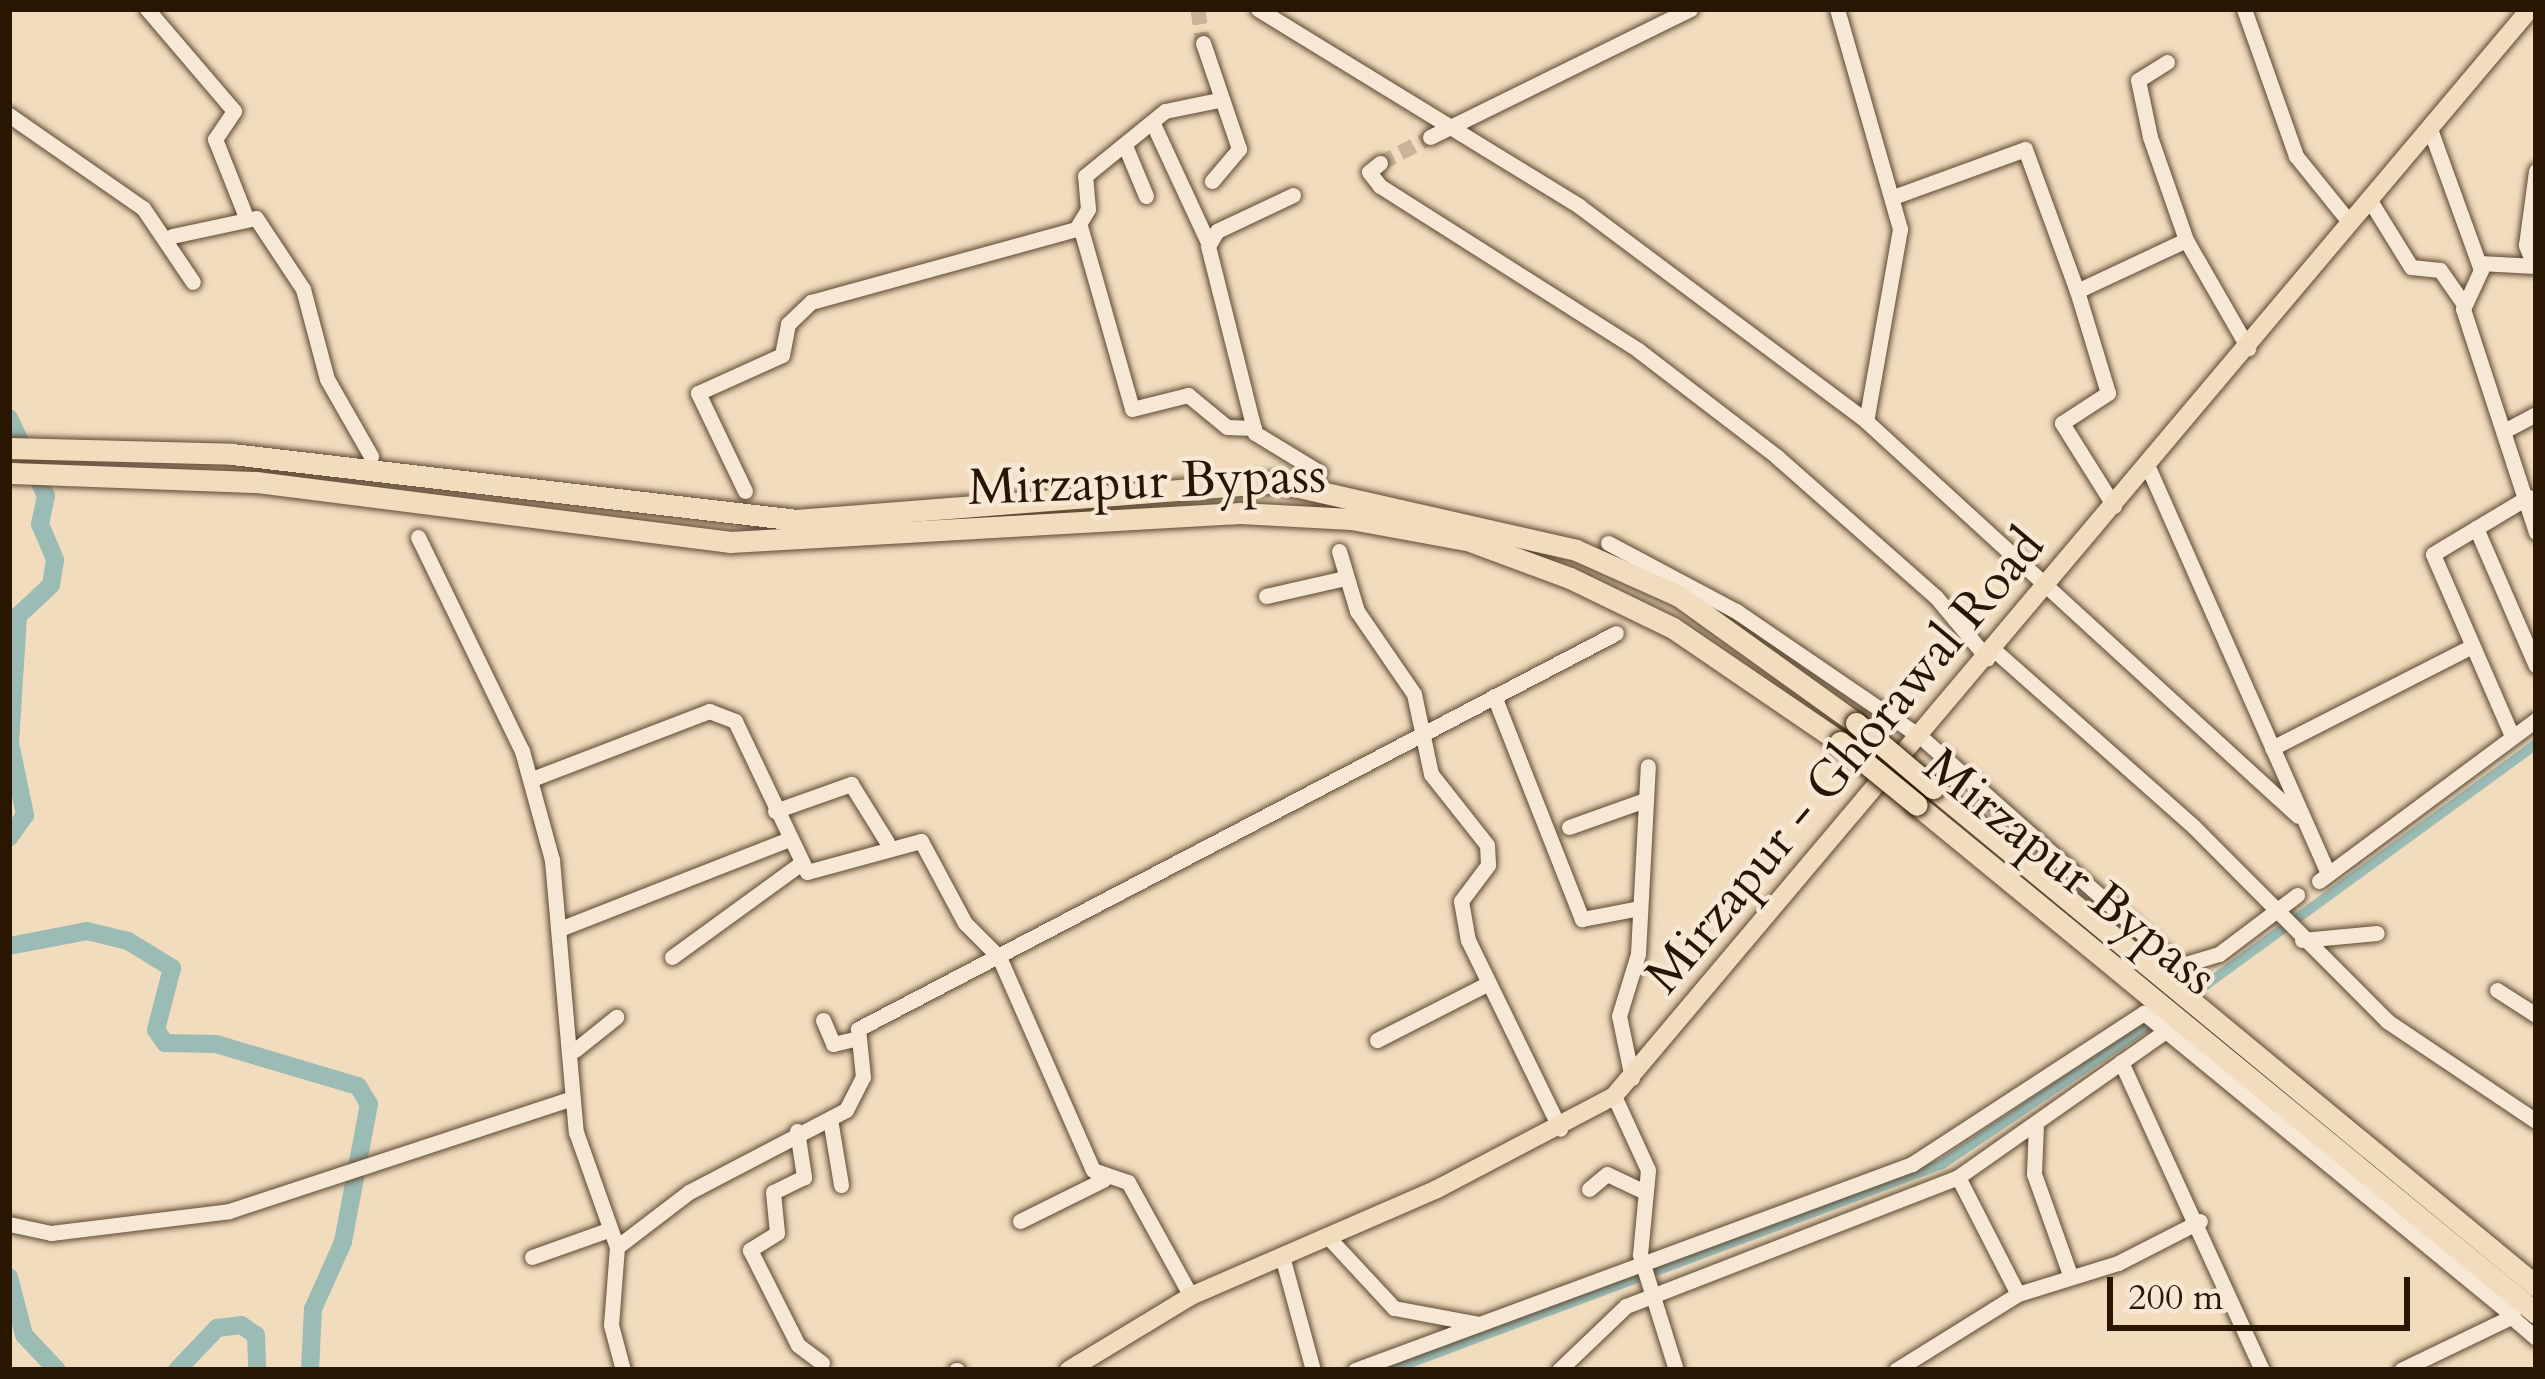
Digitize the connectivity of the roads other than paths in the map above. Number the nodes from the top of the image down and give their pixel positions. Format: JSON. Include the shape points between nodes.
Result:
{"nodes":[{"id":1,"x":146,"y":9,"type":"edge"},
{"id":2,"x":1258,"y":9,"type":"edge"},
{"id":3,"x":1690,"y":9,"type":"edge"},
{"id":4,"x":1837,"y":9,"type":"edge"},
{"id":5,"x":2244,"y":9,"type":"edge"},
{"id":6,"x":2530,"y":9,"type":"edge"},
{"id":7,"x":1203,"y":43,"type":"tunnel mouth"},
{"id":8,"x":2167,"y":62,"type":"dead end"},
{"id":9,"x":1219,"y":100,"type":"junction"},
{"id":10,"x":9,"y":115,"type":"edge"},
{"id":11,"x":1452,"y":125,"type":"junction"},
{"id":12,"x":1154,"y":126,"type":"junction"},
{"id":13,"x":2430,"y":129,"type":"junction"},
{"id":14,"x":1430,"y":137,"type":"tunnel mouth"},
{"id":15,"x":1126,"y":148,"type":"junction"},
{"id":16,"x":1380,"y":163,"type":"dead end"},
{"id":17,"x":2536,"y":170,"type":"edge"},
{"id":18,"x":1212,"y":181,"type":"dead end"},
{"id":19,"x":1293,"y":195,"type":"dead end"},
{"id":20,"x":1146,"y":196,"type":"dead end"},
{"id":21,"x":1896,"y":196,"type":"junction"},
{"id":22,"x":2369,"y":200,"type":"junction"},
{"id":23,"x":244,"y":212,"type":"junction"},
{"id":24,"x":2350,"y":223,"type":"junction"},
{"id":25,"x":1080,"y":226,"type":"junction"},
{"id":26,"x":172,"y":236,"type":"junction"},
{"id":27,"x":1208,"y":240,"type":"junction"},
{"id":28,"x":2186,"y":240,"type":"junction"},
{"id":29,"x":2479,"y":263,"type":"junction"},
{"id":30,"x":2535,"y":265,"type":"edge"},
{"id":31,"x":193,"y":283,"type":"dead end"},
{"id":32,"x":2077,"y":291,"type":"junction"},
{"id":33,"x":2462,"y":302,"type":"junction"},
{"id":34,"x":2248,"y":348,"type":"junction"},
{"id":35,"x":2536,"y":414,"type":"edge"},
{"id":36,"x":1866,"y":421,"type":"junction"},
{"id":37,"x":1254,"y":428,"type":"junction"},
{"id":38,"x":2504,"y":431,"type":"junction"},
{"id":39,"x":9,"y":448,"type":"edge"},
{"id":40,"x":370,"y":456,"type":"dead end"},
{"id":41,"x":2148,"y":466,"type":"junction"},
{"id":42,"x":1319,"y":472,"type":"dead end"},
{"id":43,"x":9,"y":473,"type":"edge"},
{"id":44,"x":745,"y":491,"type":"dead end"},
{"id":45,"x":2528,"y":497,"type":"junction"},
{"id":46,"x":2114,"y":506,"type":"junction"},
{"id":47,"x":2476,"y":528,"type":"junction"},
{"id":48,"x":2536,"y":532,"type":"edge"},
{"id":49,"x":418,"y":537,"type":"dead end"},
{"id":50,"x":1608,"y":542,"type":"dead end"},
{"id":51,"x":1339,"y":551,"type":"dead end"},
{"id":52,"x":1346,"y":578,"type":"junction"},
{"id":53,"x":2048,"y":585,"type":"junction"},
{"id":54,"x":1266,"y":596,"type":"dead end"},
{"id":55,"x":1616,"y":633,"type":"dead end"},
{"id":56,"x":2472,"y":646,"type":"junction"},
{"id":57,"x":1990,"y":654,"type":"junction"},
{"id":58,"x":2536,"y":666,"type":"edge"},
{"id":59,"x":1494,"y":696,"type":"junction"},
{"id":60,"x":2536,"y":720,"type":"edge"},
{"id":61,"x":1425,"y":734,"type":"junction"},
{"id":62,"x":2512,"y":736,"type":"junction"},
{"id":63,"x":1921,"y":737,"type":"junction"},
{"id":64,"x":2272,"y":748,"type":"junction"},
{"id":65,"x":1648,"y":766,"type":"dead end"},
{"id":66,"x":532,"y":779,"type":"junction"},
{"id":67,"x":1925,"y":796,"type":"junction"},
{"id":68,"x":1645,"y":800,"type":"junction"},
{"id":69,"x":775,"y":811,"type":"junction"},
{"id":70,"x":2298,"y":816,"type":"junction"},
{"id":71,"x":1570,"y":827,"type":"dead end"},
{"id":72,"x":787,"y":840,"type":"junction"},
{"id":73,"x":887,"y":842,"type":"junction"},
{"id":74,"x":800,"y":864,"type":"junction"},
{"id":75,"x":2297,"y":895,"type":"dead end"},
{"id":76,"x":1639,"y":908,"type":"junction"},
{"id":77,"x":2288,"y":924,"type":"junction"},
{"id":78,"x":562,"y":928,"type":"junction"},
{"id":79,"x":2377,"y":933,"type":"dead end"},
{"id":80,"x":672,"y":957,"type":"dead end"},
{"id":81,"x":999,"y":957,"type":"junction"},
{"id":82,"x":1487,"y":984,"type":"junction"},
{"id":83,"x":2497,"y":990,"type":"dead end"},
{"id":84,"x":2536,"y":1015,"type":"edge"},
{"id":85,"x":616,"y":1017,"type":"dead end"},
{"id":86,"x":823,"y":1020,"type":"dead end"},
{"id":87,"x":2163,"y":1027,"type":"junction"},
{"id":88,"x":854,"y":1039,"type":"junction"},
{"id":89,"x":1377,"y":1040,"type":"dead end"},
{"id":90,"x":575,"y":1050,"type":"junction"},
{"id":91,"x":2121,"y":1062,"type":"junction"},
{"id":92,"x":1632,"y":1078,"type":"junction"},
{"id":93,"x":1613,"y":1096,"type":"junction"},
{"id":94,"x":572,"y":1098,"type":"junction"},
{"id":95,"x":830,"y":1119,"type":"junction"},
{"id":96,"x":2536,"y":1120,"type":"edge"},
{"id":97,"x":2036,"y":1124,"type":"junction"},
{"id":98,"x":1560,"y":1129,"type":"junction"},
{"id":99,"x":797,"y":1131,"type":"junction"},
{"id":100,"x":1958,"y":1177,"type":"junction"},
{"id":101,"x":1103,"y":1180,"type":"junction"},
{"id":102,"x":841,"y":1185,"type":"dead end"},
{"id":103,"x":1589,"y":1189,"type":"dead end"},
{"id":104,"x":1645,"y":1192,"type":"junction"},
{"id":105,"x":1020,"y":1220,"type":"dead end"},
{"id":106,"x":2200,"y":1220,"type":"junction"},
{"id":107,"x":9,"y":1224,"type":"edge"},
{"id":108,"x":608,"y":1230,"type":"junction"},
{"id":109,"x":1328,"y":1237,"type":"junction"},
{"id":110,"x":617,"y":1247,"type":"junction"},
{"id":111,"x":1282,"y":1256,"type":"junction"},
{"id":112,"x":532,"y":1257,"type":"dead end"},
{"id":113,"x":2069,"y":1272,"type":"junction"},
{"id":114,"x":1647,"y":1277,"type":"junction"},
{"id":115,"x":2536,"y":1286,"type":"edge"},
{"id":116,"x":2018,"y":1294,"type":"junction"},
{"id":117,"x":1191,"y":1296,"type":"junction"},
{"id":118,"x":2525,"y":1316,"type":"edge"},
{"id":119,"x":1479,"y":1324,"type":"junction"},
{"id":120,"x":2536,"y":1338,"type":"edge"},
{"id":121,"x":822,"y":1363,"type":"dead end"},
{"id":122,"x":623,"y":1370,"type":"edge"},
{"id":123,"x":1069,"y":1370,"type":"edge"},
{"id":124,"x":1313,"y":1370,"type":"edge"},
{"id":125,"x":1355,"y":1370,"type":"edge"},
{"id":126,"x":1559,"y":1370,"type":"edge"},
{"id":127,"x":1676,"y":1370,"type":"edge"},
{"id":128,"x":1896,"y":1370,"type":"edge"},
{"id":129,"x":2262,"y":1370,"type":"edge"},
{"id":130,"x":2401,"y":1370,"type":"edge"}],
"edges":[{"from":1,"to":23,"type":"street","via":[[234,110],[215,139]]},
{"from":2,"to":11,"type":"street"},
{"from":3,"to":11,"type":"street"},
{"from":4,"to":21,"type":"street"},
{"from":5,"to":24,"type":"street","via":[[2296,156]]},
{"from":6,"to":13,"type":"main road","name":"Mirzapur - Ghorawal Road"},
{"from":7,"to":9,"type":"street"},
{"from":8,"to":28,"type":"street","via":[[2141,74],[2140,99]]},
{"from":9,"to":12,"type":"street","via":[[1165,111]]},
{"from":9,"to":18,"type":"street","via":[[1239,149]]},
{"from":10,"to":26,"type":"street","via":[[86,158]]},
{"from":11,"to":14,"type":"street"},
{"from":11,"to":36,"type":"street","via":[[1580,206]]},
{"from":12,"to":15,"type":"street"},
{"from":12,"to":27,"type":"street"},
{"from":13,"to":22,"type":"main road","name":"Mirzapur - Ghorawal Road"},
{"from":13,"to":29,"type":"street"},
{"from":15,"to":20,"type":"street"},
{"from":15,"to":25,"type":"street","via":[[1085,176]]},
{"from":16,"to":57,"type":"street","via":[[1369,172],[1380,186],[1638,350],[1776,456]]},
{"from":17,"to":30,"type":"street","via":[[2526,245]]},
{"from":19,"to":27,"type":"street"},
{"from":21,"to":32,"type":"street","via":[[2025,149]]},
{"from":21,"to":36,"type":"street","via":[[1899,245]]},
{"from":22,"to":24,"type":"main road","name":"Mirzapur - Ghorawal Road"},
{"from":22,"to":33,"type":"street","via":[[2410,267],[2440,270]]},
{"from":23,"to":26,"type":"street"},
{"from":23,"to":40,"type":"street","via":[[303,289],[327,379]]},
{"from":24,"to":34,"type":"main road","name":"Mirzapur - Ghorawal Road"},
{"from":25,"to":37,"type":"street","via":[[1132,409],[1188,394],[1227,427]]},
{"from":25,"to":44,"type":"street","via":[[811,302],[788,324],[782,355],[696,397]]},
{"from":26,"to":31,"type":"street"},
{"from":27,"to":37,"type":"street"},
{"from":28,"to":32,"type":"street"},
{"from":28,"to":34,"type":"street"},
{"from":29,"to":30,"type":"street"},
{"from":29,"to":33,"type":"street"},
{"from":32,"to":46,"type":"street","via":[[2108,393],[2062,424]]},
{"from":33,"to":38,"type":"street"},
{"from":34,"to":41,"type":"main road","name":"Mirzapur - Ghorawal Road"},
{"from":35,"to":38,"type":"street"},
{"from":36,"to":53,"type":"street"},
{"from":37,"to":42,"type":"street"},
{"from":38,"to":45,"type":"street"},
{"from":39,"to":67,"type":"highway","name":"Mirzapur Bypass","bridge":true,"via":[[232,454],[797,520],[1277,482],[1576,550],[1679,596],[1856,722]]},
{"from":41,"to":46,"type":"main road","name":"Mirzapur - Ghorawal Road"},
{"from":41,"to":64,"type":"street"},
{"from":43,"to":67,"type":"highway","name":"Mirzapur Bypass","bridge":true,"via":[[256,482],[730,542],[1240,513],[1351,519],[1467,540],[1570,578],[1673,628]]},
{"from":45,"to":47,"type":"street"},
{"from":45,"to":48,"type":"street"},
{"from":46,"to":53,"type":"main road","name":"Mirzapur - Ghorawal Road"},
{"from":47,"to":56,"type":"street","via":[[2433,554]]},
{"from":47,"to":58,"type":"street"},
{"from":49,"to":66,"type":"street"},
{"from":50,"to":63,"type":"street","via":[[1736,610]]},
{"from":51,"to":52,"type":"street"},
{"from":52,"to":54,"type":"street"},
{"from":52,"to":61,"type":"street"},
{"from":53,"to":57,"type":"main road","name":"Mirzapur - Ghorawal Road"},
{"from":53,"to":70,"type":"street"},
{"from":55,"to":59,"type":"street"},
{"from":56,"to":62,"type":"street"},
{"from":56,"to":64,"type":"street"},
{"from":57,"to":63,"type":"main road","name":"Mirzapur - Ghorawal Road"},
{"from":57,"to":77,"type":"street"},
{"from":59,"to":61,"type":"street"},
{"from":59,"to":76,"type":"street","via":[[1582,919]]},
{"from":60,"to":62,"type":"street"},
{"from":61,"to":81,"type":"street"},
{"from":61,"to":82,"type":"street","via":[[1431,774],[1490,857],[1461,901]]},
{"from":62,"to":70,"type":"street","via":[[2324,877]]},
{"from":63,"to":77,"type":"street","via":[[2179,967]]},
{"from":63,"to":92,"type":"main road","name":"Mirzapur - Ghorawal Road"},
{"from":64,"to":70,"type":"street"},
{"from":65,"to":68,"type":"street"},
{"from":66,"to":69,"type":"street","via":[[709,710],[735,722]]},
{"from":66,"to":78,"type":"street"},
{"from":67,"to":115,"type":"highway","name":"Mirzapur Bypass"},
{"from":67,"to":118,"type":"highway","name":"Mirzapur Bypass"},
{"from":68,"to":71,"type":"street"},
{"from":68,"to":76,"type":"street"},
{"from":69,"to":72,"type":"street"},
{"from":69,"to":73,"type":"street","via":[[851,784]]},
{"from":72,"to":74,"type":"street"},
{"from":72,"to":78,"type":"street"},
{"from":73,"to":74,"type":"street","via":[[818,873]]},
{"from":73,"to":81,"type":"street","via":[[920,842],[964,922]]},
{"from":74,"to":80,"type":"street"},
{"from":75,"to":77,"type":"street"},
{"from":76,"to":92,"type":"street","via":[[1619,1016]]},
{"from":77,"to":79,"type":"street"},
{"from":77,"to":96,"type":"street","via":[[2404,1035]]},
{"from":78,"to":90,"type":"street"},
{"from":81,"to":88,"type":"street"},
{"from":81,"to":101,"type":"street"},
{"from":82,"to":89,"type":"street"},
{"from":82,"to":98,"type":"street"},
{"from":83,"to":84,"type":"street"},
{"from":85,"to":90,"type":"street"},
{"from":86,"to":88,"type":"street","via":[[833,1044]]},
{"from":87,"to":91,"type":"street"},
{"from":87,"to":114,"type":"street","via":[[2144,1013],[1912,1164]]},
{"from":87,"to":118,"type":"street"},
{"from":88,"to":95,"type":"street","via":[[862,1084]]},
{"from":90,"to":94,"type":"street"},
{"from":91,"to":97,"type":"street"},
{"from":91,"to":106,"type":"street"},
{"from":92,"to":93,"type":"main road","name":"Mirzapur - Ghorawal Road"},
{"from":93,"to":98,"type":"main road","name":"Mirzapur - Ghorawal Road"},
{"from":93,"to":104,"type":"street","via":[[1648,1170]]},
{"from":94,"to":107,"type":"street","via":[[341,1168],[230,1211],[51,1233]]},
{"from":94,"to":108,"type":"street"},
{"from":95,"to":99,"type":"street"},
{"from":95,"to":102,"type":"street"},
{"from":97,"to":100,"type":"street"},
{"from":97,"to":113,"type":"street","via":[[2034,1174]]},
{"from":98,"to":109,"type":"main road","name":"Mirzapur - Ghorawal Road"},
{"from":99,"to":110,"type":"street"},
{"from":99,"to":121,"type":"street","via":[[804,1177],[773,1192],[777,1233],[750,1250],[798,1345]]},
{"from":100,"to":114,"type":"street"},
{"from":100,"to":116,"type":"street"},
{"from":101,"to":105,"type":"street"},
{"from":101,"to":117,"type":"street","via":[[1126,1179]]},
{"from":103,"to":104,"type":"street","via":[[1607,1174]]},
{"from":104,"to":114,"type":"street"},
{"from":106,"to":113,"type":"street","via":[[2118,1263]]},
{"from":106,"to":129,"type":"street"},
{"from":108,"to":110,"type":"street"},
{"from":108,"to":112,"type":"street"},
{"from":109,"to":111,"type":"main road","name":"Mirzapur - Ghorawal Road"},
{"from":109,"to":119,"type":"street","via":[[1394,1308]]},
{"from":110,"to":122,"type":"street","via":[[611,1325]]},
{"from":111,"to":117,"type":"main road","name":"Mirzapur - Ghorawal Road"},
{"from":111,"to":124,"type":"street"},
{"from":113,"to":116,"type":"street"},
{"from":114,"to":119,"type":"street"},
{"from":114,"to":126,"type":"street"},
{"from":114,"to":127,"type":"street"},
{"from":116,"to":128,"type":"street"},
{"from":117,"to":123,"type":"main road","name":"Mirzapur - Ghorawal Road"},
{"from":118,"to":120,"type":"street"},
{"from":118,"to":130,"type":"street"},
{"from":119,"to":125,"type":"street"}]}
